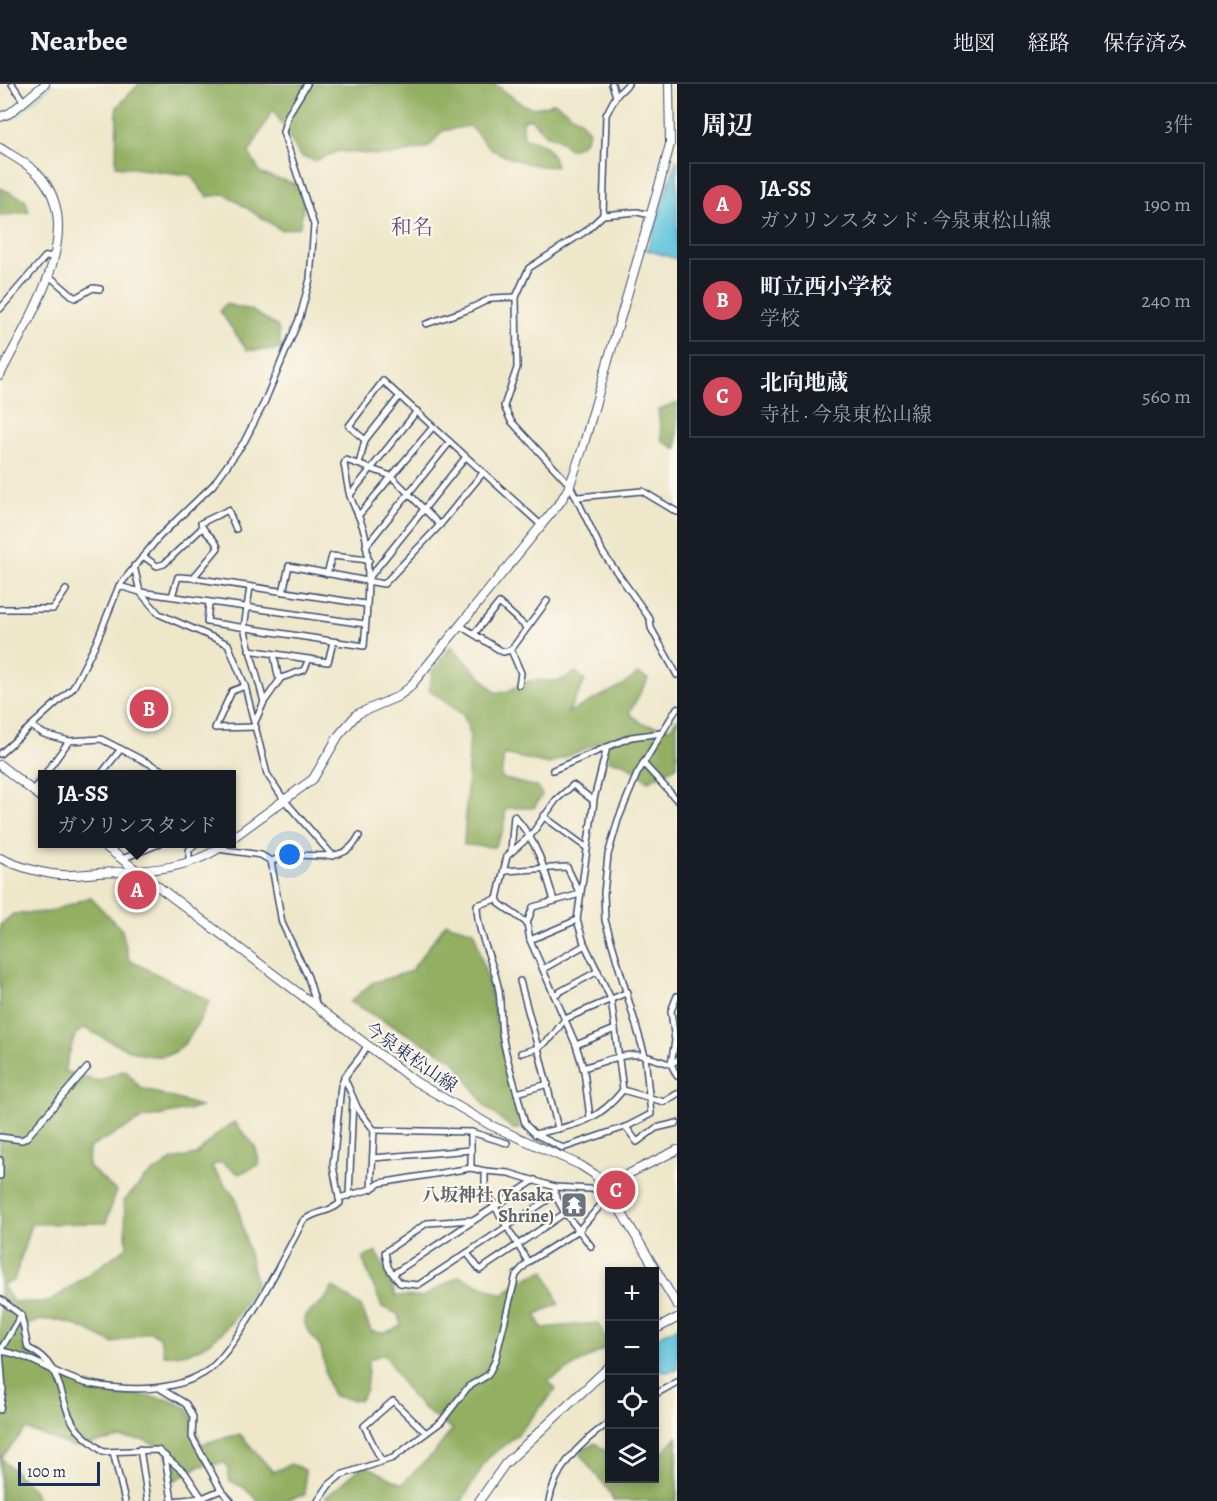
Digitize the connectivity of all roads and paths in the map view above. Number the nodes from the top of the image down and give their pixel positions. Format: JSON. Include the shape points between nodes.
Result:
{"nodes":[{"id":1,"x":12,"y":84,"type":"edge"},
{"id":2,"x":45,"y":84,"type":"edge"},
{"id":3,"x":307,"y":84,"type":"edge"},
{"id":4,"x":612,"y":84,"type":"edge"},
{"id":5,"x":628,"y":84,"type":"edge"},
{"id":6,"x":669,"y":84,"type":"edge"},
{"id":7,"x":616,"y":96,"type":"junction"},
{"id":8,"x":24,"y":102,"type":"junction"},
{"id":9,"x":0,"y":117,"type":"edge"},
{"id":10,"x":0,"y":148,"type":"edge"},
{"id":11,"x":603,"y":215,"type":"junction"},
{"id":12,"x":651,"y":215,"type":"junction"},
{"id":13,"x":55,"y":255,"type":"junction"},
{"id":14,"x":48,"y":275,"type":"junction"},
{"id":15,"x":100,"y":289,"type":"dead end"},
{"id":16,"x":516,"y":297,"type":"junction"},
{"id":17,"x":0,"y":309,"type":"edge"},
{"id":18,"x":426,"y":324,"type":"dead end"},
{"id":19,"x":0,"y":375,"type":"edge"},
{"id":20,"x":400,"y":396,"type":"junction"},
{"id":21,"x":417,"y":411,"type":"junction"},
{"id":22,"x":433,"y":427,"type":"junction"},
{"id":23,"x":365,"y":440,"type":"junction"},
{"id":24,"x":450,"y":442,"type":"junction"},
{"id":25,"x":465,"y":458,"type":"junction"},
{"id":26,"x":359,"y":464,"type":"junction"},
{"id":27,"x":369,"y":468,"type":"junction"},
{"id":28,"x":482,"y":474,"type":"junction"},
{"id":29,"x":392,"y":476,"type":"junction"},
{"id":30,"x":570,"y":485,"type":"junction"},
{"id":31,"x":409,"y":493,"type":"junction"},
{"id":32,"x":350,"y":495,"type":"junction"},
{"id":33,"x":578,"y":497,"type":"junction"},
{"id":34,"x":424,"y":509,"type":"junction"},
{"id":35,"x":677,"y":512,"type":"edge"},
{"id":36,"x":359,"y":515,"type":"junction"},
{"id":37,"x":440,"y":525,"type":"junction"},
{"id":38,"x":541,"y":525,"type":"junction"},
{"id":39,"x":202,"y":528,"type":"junction"},
{"id":40,"x":236,"y":529,"type":"dead end"},
{"id":41,"x":366,"y":546,"type":"junction"},
{"id":42,"x":143,"y":555,"type":"junction"},
{"id":43,"x":369,"y":560,"type":"junction"},
{"id":44,"x":134,"y":566,"type":"junction"},
{"id":45,"x":327,"y":574,"type":"junction"},
{"id":46,"x":193,"y":578,"type":"junction"},
{"id":47,"x":367,"y":581,"type":"junction"},
{"id":48,"x":119,"y":586,"type":"junction"},
{"id":49,"x":250,"y":587,"type":"junction"},
{"id":50,"x":66,"y":591,"type":"dead end"},
{"id":51,"x":140,"y":592,"type":"junction"},
{"id":52,"x":283,"y":592,"type":"junction"},
{"id":53,"x":172,"y":596,"type":"junction"},
{"id":54,"x":547,"y":601,"type":"dead end"},
{"id":55,"x":209,"y":603,"type":"junction"},
{"id":56,"x":365,"y":604,"type":"junction"},
{"id":57,"x":248,"y":608,"type":"junction"},
{"id":58,"x":0,"y":609,"type":"edge"},
{"id":59,"x":364,"y":624,"type":"junction"},
{"id":60,"x":459,"y":625,"type":"junction"},
{"id":61,"x":526,"y":627,"type":"junction"},
{"id":62,"x":244,"y":628,"type":"junction"},
{"id":63,"x":474,"y":634,"type":"junction"},
{"id":64,"x":333,"y":642,"type":"junction"},
{"id":65,"x":249,"y":650,"type":"junction"},
{"id":66,"x":511,"y":650,"type":"junction"},
{"id":67,"x":274,"y":655,"type":"junction"},
{"id":68,"x":309,"y":659,"type":"junction"},
{"id":69,"x":677,"y":675,"type":"edge"},
{"id":70,"x":281,"y":678,"type":"junction"},
{"id":71,"x":519,"y":685,"type":"dead end"},
{"id":72,"x":245,"y":686,"type":"junction"},
{"id":73,"x":264,"y":702,"type":"junction"},
{"id":74,"x":677,"y":708,"type":"edge"},
{"id":75,"x":256,"y":724,"type":"junction"},
{"id":76,"x":31,"y":726,"type":"junction"},
{"id":77,"x":662,"y":733,"type":"junction"},
{"id":78,"x":69,"y":741,"type":"junction"},
{"id":79,"x":607,"y":747,"type":"junction"},
{"id":80,"x":121,"y":749,"type":"junction"},
{"id":81,"x":0,"y":754,"type":"edge"},
{"id":82,"x":643,"y":763,"type":"junction"},
{"id":83,"x":0,"y":765,"type":"edge"},
{"id":84,"x":48,"y":770,"type":"edge"},
{"id":85,"x":104,"y":770,"type":"edge"},
{"id":86,"x":162,"y":770,"type":"edge"},
{"id":87,"x":553,"y":770,"type":"dead end"},
{"id":88,"x":38,"y":784,"type":"edge"},
{"id":89,"x":33,"y":791,"type":"junction"},
{"id":90,"x":38,"y":795,"type":"edge"},
{"id":91,"x":677,"y":800,"type":"edge"},
{"id":92,"x":285,"y":801,"type":"junction"},
{"id":93,"x":593,"y":803,"type":"junction"},
{"id":94,"x":543,"y":816,"type":"junction"},
{"id":95,"x":236,"y":835,"type":"edge"},
{"id":96,"x":531,"y":835,"type":"junction"},
{"id":97,"x":359,"y":836,"type":"dead end"},
{"id":98,"x":109,"y":848,"type":"edge"},
{"id":99,"x":147,"y":848,"type":"edge"},
{"id":100,"x":191,"y":848,"type":"edge"},
{"id":101,"x":218,"y":848,"type":"edge"},
{"id":102,"x":231,"y":848,"type":"edge"},
{"id":103,"x":587,"y":848,"type":"junction"},
{"id":104,"x":510,"y":852,"type":"junction"},
{"id":105,"x":333,"y":856,"type":"junction"},
{"id":106,"x":0,"y":858,"type":"edge"},
{"id":107,"x":122,"y":858,"type":"junction"},
{"id":108,"x":189,"y":861,"type":"junction"},
{"id":109,"x":271,"y":861,"type":"junction"},
{"id":110,"x":545,"y":869,"type":"junction"},
{"id":111,"x":139,"y":871,"type":"junction"},
{"id":112,"x":504,"y":871,"type":"junction"},
{"id":113,"x":580,"y":894,"type":"junction"},
{"id":114,"x":497,"y":899,"type":"junction"},
{"id":115,"x":554,"y":901,"type":"junction"},
{"id":116,"x":577,"y":920,"type":"junction"},
{"id":117,"x":527,"y":923,"type":"junction"},
{"id":118,"x":530,"y":940,"type":"junction"},
{"id":119,"x":585,"y":945,"type":"junction"},
{"id":120,"x":543,"y":969,"type":"junction"},
{"id":121,"x":598,"y":971,"type":"junction"},
{"id":122,"x":520,"y":981,"type":"dead end"},
{"id":123,"x":628,"y":992,"type":"junction"},
{"id":124,"x":554,"y":995,"type":"junction"},
{"id":125,"x":677,"y":996,"type":"edge"},
{"id":126,"x":611,"y":999,"type":"junction"},
{"id":127,"x":675,"y":1003,"type":"edge"},
{"id":128,"x":317,"y":1009,"type":"junction"},
{"id":129,"x":566,"y":1019,"type":"junction"},
{"id":130,"x":615,"y":1029,"type":"junction"},
{"id":131,"x":367,"y":1045,"type":"junction"},
{"id":132,"x":576,"y":1045,"type":"junction"},
{"id":133,"x":538,"y":1048,"type":"junction"},
{"id":134,"x":521,"y":1053,"type":"dead end"},
{"id":135,"x":645,"y":1056,"type":"junction"},
{"id":136,"x":618,"y":1059,"type":"junction"},
{"id":137,"x":677,"y":1060,"type":"edge"},
{"id":138,"x":671,"y":1064,"type":"junction"},
{"id":139,"x":87,"y":1068,"type":"dead end"},
{"id":140,"x":583,"y":1068,"type":"junction"},
{"id":141,"x":677,"y":1076,"type":"edge"},
{"id":142,"x":344,"y":1077,"type":"junction"},
{"id":143,"x":548,"y":1084,"type":"junction"},
{"id":144,"x":623,"y":1090,"type":"junction"},
{"id":145,"x":516,"y":1092,"type":"junction"},
{"id":146,"x":677,"y":1094,"type":"edge"},
{"id":147,"x":353,"y":1096,"type":"junction"},
{"id":148,"x":651,"y":1100,"type":"junction"},
{"id":149,"x":590,"y":1118,"type":"junction"},
{"id":150,"x":677,"y":1123,"type":"edge"},
{"id":151,"x":626,"y":1126,"type":"junction"},
{"id":152,"x":558,"y":1129,"type":"junction"},
{"id":153,"x":374,"y":1130,"type":"junction"},
{"id":154,"x":471,"y":1132,"type":"junction"},
{"id":155,"x":534,"y":1134,"type":"junction"},
{"id":156,"x":0,"y":1137,"type":"edge"},
{"id":157,"x":507,"y":1143,"type":"dead end"},
{"id":158,"x":563,"y":1148,"type":"junction"},
{"id":159,"x":471,"y":1150,"type":"junction"},
{"id":160,"x":677,"y":1150,"type":"edge"},
{"id":161,"x":373,"y":1158,"type":"junction"},
{"id":162,"x":564,"y":1158,"type":"junction"},
{"id":163,"x":0,"y":1160,"type":"edge"},
{"id":164,"x":471,"y":1168,"type":"junction"},
{"id":165,"x":484,"y":1171,"type":"junction"},
{"id":166,"x":0,"y":1176,"type":"edge"},
{"id":167,"x":535,"y":1180,"type":"junction"},
{"id":168,"x":555,"y":1187,"type":"junction"},
{"id":169,"x":371,"y":1189,"type":"junction"},
{"id":170,"x":608,"y":1190,"type":"junction"},
{"id":171,"x":555,"y":1195,"type":"junction"},
{"id":172,"x":349,"y":1196,"type":"junction"},
{"id":173,"x":339,"y":1198,"type":"junction"},
{"id":174,"x":494,"y":1205,"type":"junction"},
{"id":175,"x":565,"y":1213,"type":"junction"},
{"id":176,"x":473,"y":1220,"type":"junction"},
{"id":177,"x":508,"y":1226,"type":"junction"},
{"id":178,"x":579,"y":1230,"type":"junction"},
{"id":179,"x":518,"y":1245,"type":"junction"},
{"id":180,"x":591,"y":1246,"type":"dead end"},
{"id":181,"x":467,"y":1253,"type":"junction"},
{"id":182,"x":528,"y":1262,"type":"junction"},
{"id":183,"x":393,"y":1274,"type":"junction"},
{"id":184,"x":0,"y":1299,"type":"edge"},
{"id":185,"x":677,"y":1305,"type":"edge"},
{"id":186,"x":21,"y":1315,"type":"junction"},
{"id":187,"x":677,"y":1318,"type":"edge"},
{"id":188,"x":659,"y":1327,"type":"edge"},
{"id":189,"x":0,"y":1351,"type":"edge"},
{"id":190,"x":50,"y":1368,"type":"junction"},
{"id":191,"x":605,"y":1370,"type":"edge"},
{"id":192,"x":677,"y":1382,"type":"edge"},
{"id":193,"x":161,"y":1388,"type":"junction"},
{"id":194,"x":659,"y":1392,"type":"edge"},
{"id":195,"x":0,"y":1410,"type":"edge"},
{"id":196,"x":605,"y":1425,"type":"edge"},
{"id":197,"x":426,"y":1433,"type":"junction"},
{"id":198,"x":140,"y":1449,"type":"junction"},
{"id":199,"x":113,"y":1452,"type":"junction"},
{"id":200,"x":165,"y":1456,"type":"junction"},
{"id":201,"x":381,"y":1460,"type":"junction"},
{"id":202,"x":221,"y":1490,"type":"junction"},
{"id":203,"x":203,"y":1500,"type":"edge"},
{"id":204,"x":125,"y":1501,"type":"edge"},
{"id":205,"x":148,"y":1501,"type":"edge"},
{"id":206,"x":172,"y":1501,"type":"edge"},
{"id":207,"x":231,"y":1501,"type":"edge"},
{"id":208,"x":318,"y":1501,"type":"edge"},
{"id":209,"x":479,"y":1501,"type":"edge"},
{"id":210,"x":549,"y":1501,"type":"edge"}],
"edges":[{"from":1,"to":8,"type":"street"},
{"from":2,"to":8,"type":"street"},
{"from":3,"to":42,"type":"street","via":[[282,132],[314,225],[310,279],[300,317],[244,442],[213,485]]},
{"from":4,"to":7,"type":"street"},
{"from":5,"to":7,"type":"street"},
{"from":6,"to":12,"type":"street","via":[[670,144]]},
{"from":7,"to":11,"type":"street","via":[[606,115]]},
{"from":8,"to":9,"type":"street"},
{"from":10,"to":13,"type":"street","via":[[36,172],[52,195],[59,222]]},
{"from":11,"to":12,"type":"street"},
{"from":11,"to":16,"type":"street","via":[[586,231],[529,268]]},
{"from":12,"to":30,"type":"street"},
{"from":13,"to":14,"type":"street"},
{"from":13,"to":17,"type":"street","via":[[45,257]]},
{"from":14,"to":15,"type":"street","via":[[75,298],[93,288]]},
{"from":14,"to":19,"type":"street"},
{"from":16,"to":18,"type":"street","via":[[492,298]]},
{"from":16,"to":30,"type":"street","via":[[517,368],[504,406],[511,421]]},
{"from":20,"to":21,"type":"street"},
{"from":20,"to":23,"type":"street"},
{"from":20,"to":23,"type":"street","via":[[383,381],[349,426]]},
{"from":21,"to":22,"type":"street"},
{"from":21,"to":27,"type":"street"},
{"from":22,"to":24,"type":"street"},
{"from":22,"to":29,"type":"street"},
{"from":23,"to":26,"type":"street"},
{"from":24,"to":25,"type":"street"},
{"from":24,"to":31,"type":"street"},
{"from":25,"to":28,"type":"street"},
{"from":25,"to":34,"type":"street"},
{"from":26,"to":27,"type":"street"},
{"from":26,"to":32,"type":"street","via":[[351,460],[344,464]]},
{"from":27,"to":29,"type":"street"},
{"from":27,"to":32,"type":"street"},
{"from":28,"to":37,"type":"street"},
{"from":28,"to":38,"type":"street"},
{"from":29,"to":31,"type":"street"},
{"from":29,"to":36,"type":"street"},
{"from":30,"to":33,"type":"street"},
{"from":30,"to":38,"type":"street"},
{"from":31,"to":34,"type":"street"},
{"from":31,"to":41,"type":"street"},
{"from":32,"to":36,"type":"street"},
{"from":33,"to":35,"type":"street","via":[[642,491]]},
{"from":33,"to":69,"type":"street","via":[[603,553],[650,619],[651,628]]},
{"from":34,"to":37,"type":"street"},
{"from":34,"to":47,"type":"street"},
{"from":36,"to":41,"type":"street"},
{"from":37,"to":47,"type":"street","via":[[384,584]]},
{"from":38,"to":60,"type":"street"},
{"from":39,"to":40,"type":"street","via":[[201,523],[228,510]]},
{"from":39,"to":42,"type":"street","via":[[164,564],[157,566]]},
{"from":39,"to":46,"type":"street","via":[[218,548]]},
{"from":41,"to":43,"type":"street"},
{"from":42,"to":44,"type":"street"},
{"from":43,"to":45,"type":"street","via":[[332,556]]},
{"from":43,"to":47,"type":"street"},
{"from":44,"to":48,"type":"street"},
{"from":44,"to":51,"type":"street"},
{"from":45,"to":47,"type":"street"},
{"from":45,"to":52,"type":"street","via":[[289,566]]},
{"from":46,"to":49,"type":"street"},
{"from":46,"to":53,"type":"street","via":[[178,577]]},
{"from":47,"to":56,"type":"street"},
{"from":48,"to":51,"type":"street"},
{"from":48,"to":76,"type":"street","via":[[73,688]]},
{"from":49,"to":52,"type":"street"},
{"from":49,"to":57,"type":"street"},
{"from":50,"to":58,"type":"street","via":[[53,609]]},
{"from":51,"to":53,"type":"street"},
{"from":51,"to":72,"type":"street","via":[[159,614],[228,644]]},
{"from":52,"to":56,"type":"street"},
{"from":53,"to":55,"type":"street"},
{"from":54,"to":61,"type":"street"},
{"from":55,"to":57,"type":"street"},
{"from":55,"to":62,"type":"street","via":[[207,622]]},
{"from":56,"to":59,"type":"street"},
{"from":57,"to":59,"type":"street"},
{"from":57,"to":62,"type":"street"},
{"from":59,"to":64,"type":"street","via":[[364,646]]},
{"from":60,"to":63,"type":"street"},
{"from":60,"to":92,"type":"street","via":[[410,688],[357,714],[347,724],[313,779]]},
{"from":61,"to":63,"type":"street","via":[[499,603]]},
{"from":61,"to":66,"type":"street"},
{"from":62,"to":64,"type":"street"},
{"from":62,"to":65,"type":"street"},
{"from":63,"to":66,"type":"street","via":[[503,652]]},
{"from":64,"to":68,"type":"street","via":[[328,662]]},
{"from":65,"to":67,"type":"street"},
{"from":65,"to":73,"type":"street"},
{"from":66,"to":71,"type":"street","via":[[521,673]]},
{"from":67,"to":68,"type":"street"},
{"from":67,"to":70,"type":"street"},
{"from":68,"to":70,"type":"street","via":[[304,670]]},
{"from":70,"to":73,"type":"street"},
{"from":72,"to":75,"type":"street"},
{"from":72,"to":75,"type":"street","via":[[232,691],[215,728]]},
{"from":73,"to":75,"type":"street"},
{"from":74,"to":77,"type":"street"},
{"from":75,"to":92,"type":"street","via":[[267,774]]},
{"from":76,"to":78,"type":"street"},
{"from":76,"to":81,"type":"street"},
{"from":77,"to":79,"type":"street","via":[[631,737]]},
{"from":77,"to":82,"type":"street"},
{"from":78,"to":80,"type":"street","via":[[101,739]]},
{"from":78,"to":84,"type":"street"},
{"from":79,"to":87,"type":"street"},
{"from":79,"to":93,"type":"street"},
{"from":80,"to":85,"type":"street"},
{"from":80,"to":86,"type":"street"},
{"from":82,"to":91,"type":"street"},
{"from":82,"to":123,"type":"street","via":[[618,820],[608,855],[604,893],[605,920]]},
{"from":83,"to":89,"type":"street"},
{"from":88,"to":89,"type":"street"},
{"from":89,"to":90,"type":"street"},
{"from":92,"to":95,"type":"street"},
{"from":92,"to":105,"type":"street"},
{"from":93,"to":94,"type":"street","via":[[573,785]]},
{"from":93,"to":103,"type":"street"},
{"from":94,"to":96,"type":"street"},
{"from":94,"to":103,"type":"street"},
{"from":96,"to":104,"type":"street"},
{"from":96,"to":104,"type":"street","via":[[514,816]]},
{"from":96,"to":110,"type":"street"},
{"from":97,"to":105,"type":"street","via":[[348,851]]},
{"from":98,"to":107,"type":"street","name":"今泉東松山線"},
{"from":99,"to":107,"type":"street"},
{"from":100,"to":108,"type":"street"},
{"from":101,"to":108,"type":"street"},
{"from":102,"to":109,"type":"street"},
{"from":103,"to":113,"type":"street"},
{"from":104,"to":112,"type":"street"},
{"from":105,"to":109,"type":"street","via":[[292,855]]},
{"from":106,"to":111,"type":"street","via":[[21,868],[55,875]]},
{"from":107,"to":111,"type":"street","name":"今泉東松山線"},
{"from":108,"to":111,"type":"street"},
{"from":109,"to":128,"type":"street","via":[[282,923],[308,977]]},
{"from":110,"to":112,"type":"street"},
{"from":110,"to":113,"type":"street","via":[[567,867]]},
{"from":110,"to":115,"type":"street"},
{"from":111,"to":128,"type":"street","name":"今泉東松山線"},
{"from":112,"to":114,"type":"street"},
{"from":113,"to":115,"type":"street"},
{"from":113,"to":116,"type":"street"},
{"from":114,"to":117,"type":"street"},
{"from":114,"to":145,"type":"street","via":[[477,905],[477,915],[499,991],[502,1034]]},
{"from":115,"to":117,"type":"street","via":[[533,907]]},
{"from":116,"to":118,"type":"street"},
{"from":116,"to":119,"type":"street"},
{"from":117,"to":118,"type":"street"},
{"from":118,"to":120,"type":"street"},
{"from":119,"to":120,"type":"street"},
{"from":119,"to":121,"type":"street"},
{"from":120,"to":124,"type":"street"},
{"from":121,"to":124,"type":"street"},
{"from":121,"to":126,"type":"street"},
{"from":122,"to":133,"type":"street"},
{"from":123,"to":126,"type":"street"},
{"from":123,"to":135,"type":"street"},
{"from":124,"to":129,"type":"street"},
{"from":125,"to":127,"type":"street"},
{"from":126,"to":129,"type":"street"},
{"from":126,"to":130,"type":"street"},
{"from":127,"to":138,"type":"street"},
{"from":128,"to":131,"type":"street","name":"今泉東松山線"},
{"from":129,"to":132,"type":"street"},
{"from":129,"to":133,"type":"street"},
{"from":130,"to":132,"type":"street"},
{"from":130,"to":136,"type":"street"},
{"from":131,"to":142,"type":"street","via":[[363,1056]]},
{"from":131,"to":162,"type":"street","name":"今泉東松山線","via":[[453,1106]]},
{"from":132,"to":140,"type":"street"},
{"from":133,"to":134,"type":"street"},
{"from":133,"to":143,"type":"street"},
{"from":135,"to":136,"type":"street"},
{"from":135,"to":138,"type":"street"},
{"from":135,"to":148,"type":"street"},
{"from":136,"to":140,"type":"street"},
{"from":136,"to":144,"type":"street"},
{"from":137,"to":138,"type":"street"},
{"from":138,"to":141,"type":"street"},
{"from":139,"to":156,"type":"street","via":[[27,1137]]},
{"from":140,"to":149,"type":"street"},
{"from":142,"to":147,"type":"street"},
{"from":142,"to":173,"type":"street","via":[[333,1166]]},
{"from":143,"to":145,"type":"street"},
{"from":143,"to":152,"type":"street"},
{"from":144,"to":148,"type":"street"},
{"from":144,"to":149,"type":"street","via":[[609,1108]]},
{"from":145,"to":155,"type":"street","via":[[525,1124]]},
{"from":146,"to":148,"type":"street","via":[[663,1102]]},
{"from":147,"to":153,"type":"street"},
{"from":147,"to":172,"type":"street"},
{"from":148,"to":151,"type":"street","via":[[651,1114]]},
{"from":149,"to":152,"type":"street"},
{"from":150,"to":151,"type":"street","via":[[656,1128],[637,1142]]},
{"from":151,"to":158,"type":"street"},
{"from":152,"to":155,"type":"street"},
{"from":153,"to":154,"type":"street"},
{"from":153,"to":161,"type":"street"},
{"from":154,"to":157,"type":"street"},
{"from":154,"to":159,"type":"street"},
{"from":155,"to":158,"type":"street"},
{"from":158,"to":162,"type":"street"},
{"from":159,"to":161,"type":"street"},
{"from":159,"to":164,"type":"street"},
{"from":160,"to":170,"type":"street","via":[[614,1181]]},
{"from":161,"to":169,"type":"street"},
{"from":162,"to":170,"type":"street","name":"今泉東松山線","via":[[594,1174]]},
{"from":163,"to":166,"type":"street"},
{"from":164,"to":165,"type":"street"},
{"from":164,"to":169,"type":"street","via":[[380,1183]]},
{"from":165,"to":167,"type":"street"},
{"from":165,"to":174,"type":"street","via":[[485,1190]]},
{"from":167,"to":168,"type":"street"},
{"from":167,"to":174,"type":"street"},
{"from":168,"to":170,"type":"street"},
{"from":168,"to":171,"type":"street"},
{"from":169,"to":172,"type":"street"},
{"from":170,"to":178,"type":"street"},
{"from":170,"to":185,"type":"street","name":"今泉東松山線"},
{"from":171,"to":175,"type":"street"},
{"from":171,"to":177,"type":"street"},
{"from":172,"to":173,"type":"street"},
{"from":173,"to":193,"type":"street","via":[[337,1206],[314,1212],[303,1221],[254,1309],[218,1361],[206,1373]]},
{"from":174,"to":176,"type":"street"},
{"from":174,"to":177,"type":"street"},
{"from":175,"to":178,"type":"street"},
{"from":175,"to":179,"type":"street"},
{"from":176,"to":183,"type":"street"},
{"from":176,"to":183,"type":"street","via":[[427,1223],[410,1234],[383,1254]]},
{"from":177,"to":179,"type":"street"},
{"from":177,"to":181,"type":"street"},
{"from":178,"to":180,"type":"street"},
{"from":178,"to":182,"type":"street"},
{"from":179,"to":181,"type":"street","via":[[480,1270]]},
{"from":179,"to":182,"type":"street"},
{"from":181,"to":183,"type":"street","via":[[418,1285],[400,1283]]},
{"from":182,"to":197,"type":"street","via":[[512,1283],[492,1370],[468,1387],[441,1422]]},
{"from":184,"to":186,"type":"street"},
{"from":186,"to":189,"type":"street"},
{"from":186,"to":190,"type":"street","via":[[28,1348],[40,1353]]},
{"from":187,"to":188,"type":"street"},
{"from":189,"to":190,"type":"street","via":[[18,1353]]},
{"from":189,"to":195,"type":"street"},
{"from":190,"to":193,"type":"street","via":[[86,1383],[114,1388]]},
{"from":190,"to":199,"type":"street","via":[[61,1384],[77,1429],[103,1452]]},
{"from":191,"to":209,"type":"street","via":[[505,1464]]},
{"from":192,"to":194,"type":"street"},
{"from":193,"to":202,"type":"street","via":[[186,1404],[193,1417],[192,1437]]},
{"from":196,"to":210,"type":"street","via":[[567,1461]]},
{"from":197,"to":201,"type":"street","via":[[393,1458]]},
{"from":197,"to":201,"type":"street","via":[[393,1401],[364,1426]]},
{"from":198,"to":199,"type":"street"},
{"from":198,"to":200,"type":"street","via":[[158,1450]]},
{"from":198,"to":205,"type":"street"},
{"from":199,"to":204,"type":"street"},
{"from":200,"to":203,"type":"street","via":[[186,1474]]},
{"from":200,"to":206,"type":"street"},
{"from":201,"to":208,"type":"street","via":[[341,1475]]},
{"from":202,"to":203,"type":"street"},
{"from":202,"to":207,"type":"street"},
{"from":203,"to":206,"type":"street"}]}
